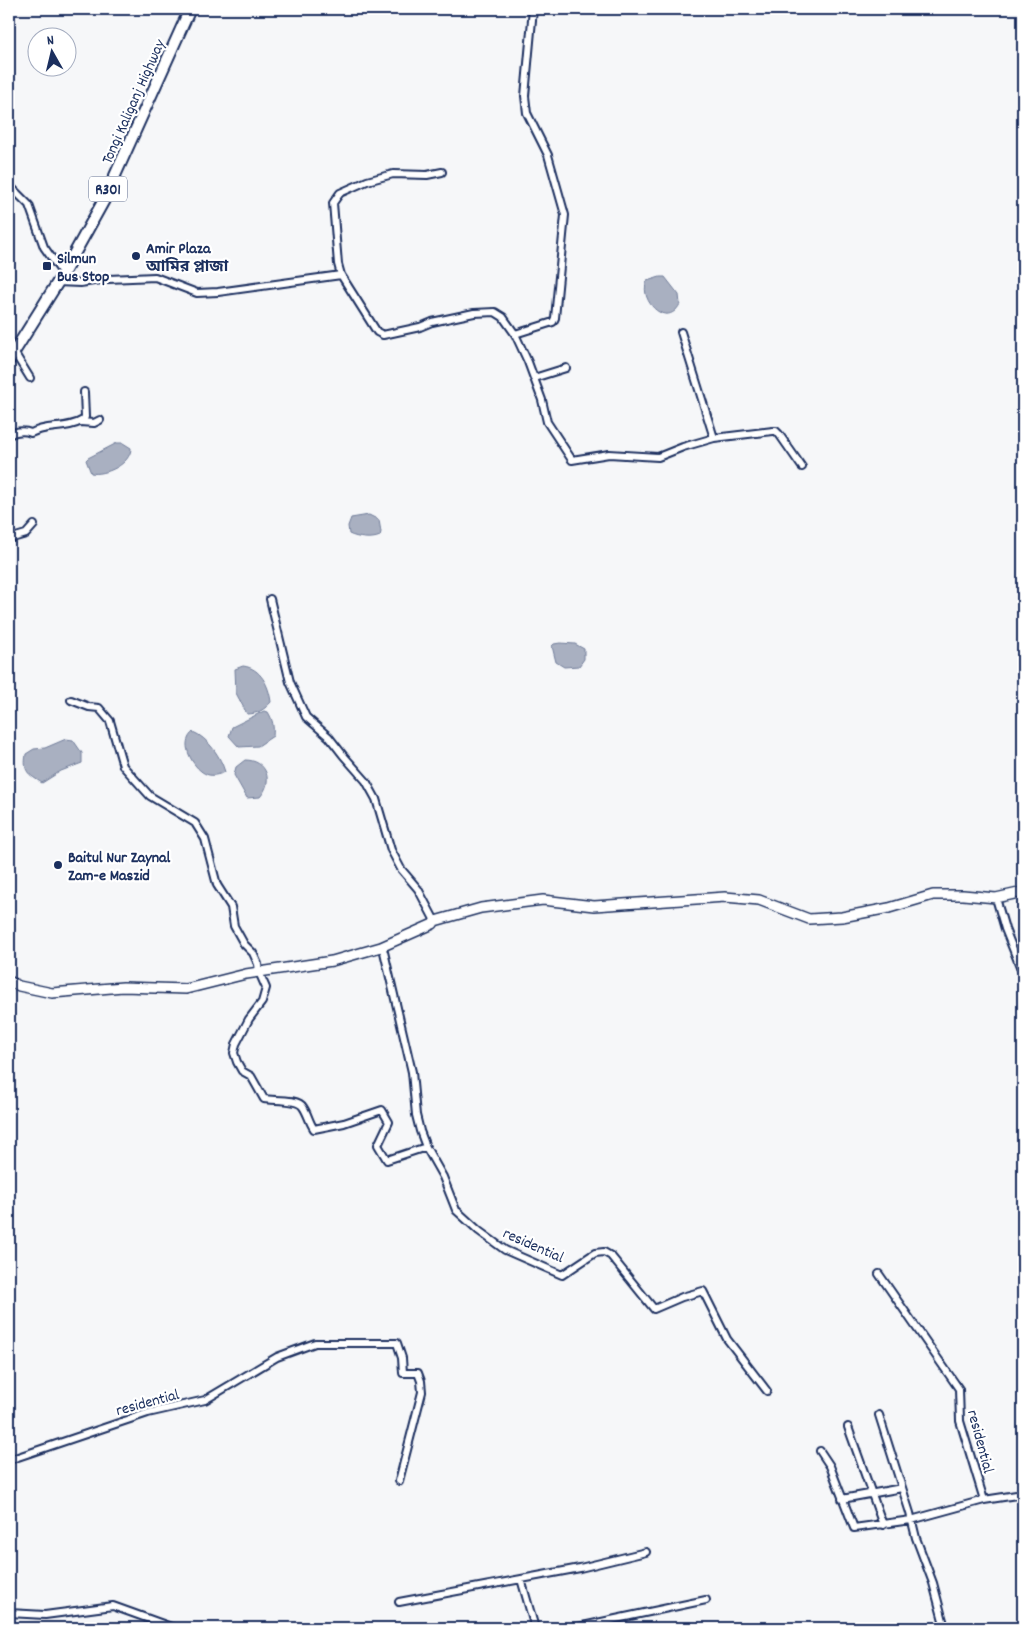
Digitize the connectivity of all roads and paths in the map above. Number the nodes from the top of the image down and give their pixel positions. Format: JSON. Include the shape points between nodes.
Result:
{"nodes":[{"id":1,"x":190,"y":9,"type":"edge"},
{"id":2,"x":533,"y":9,"type":"edge"},
{"id":3,"x":442,"y":172,"type":"dead end"},
{"id":4,"x":9,"y":185,"type":"edge"},
{"id":5,"x":341,"y":275,"type":"junction"},
{"id":6,"x":60,"y":278,"type":"junction"},
{"id":7,"x":681,"y":332,"type":"dead end"},
{"id":8,"x":515,"y":334,"type":"junction"},
{"id":9,"x":11,"y":356,"type":"edge"},
{"id":10,"x":566,"y":368,"type":"dead end"},
{"id":11,"x":30,"y":378,"type":"dead end"},
{"id":12,"x":534,"y":378,"type":"junction"},
{"id":13,"x":84,"y":392,"type":"dead end"},
{"id":14,"x":100,"y":420,"type":"dead end"},
{"id":15,"x":79,"y":423,"type":"junction"},
{"id":16,"x":9,"y":436,"type":"edge"},
{"id":17,"x":714,"y":438,"type":"junction"},
{"id":18,"x":802,"y":467,"type":"dead end"},
{"id":19,"x":34,"y":525,"type":"dead end"},
{"id":20,"x":9,"y":539,"type":"edge"},
{"id":21,"x":270,"y":599,"type":"dead end"},
{"id":22,"x":72,"y":700,"type":"dead end"},
{"id":23,"x":1023,"y":892,"type":"edge"},
{"id":24,"x":996,"y":898,"type":"junction"},
{"id":25,"x":435,"y":921,"type":"junction"},
{"id":26,"x":381,"y":947,"type":"junction"},
{"id":27,"x":259,"y":972,"type":"junction"},
{"id":28,"x":1023,"y":974,"type":"edge"},
{"id":29,"x":9,"y":981,"type":"edge"},
{"id":30,"x":426,"y":1147,"type":"junction"},
{"id":31,"x":879,"y":1274,"type":"dead end"},
{"id":32,"x":767,"y":1391,"type":"dead end"},
{"id":33,"x":879,"y":1415,"type":"dead end"},
{"id":34,"x":848,"y":1427,"type":"dead end"},
{"id":35,"x":820,"y":1451,"type":"dead end"},
{"id":36,"x":9,"y":1460,"type":"edge"},
{"id":37,"x":400,"y":1481,"type":"dead end"},
{"id":38,"x":902,"y":1488,"type":"junction"},
{"id":39,"x":872,"y":1494,"type":"junction"},
{"id":40,"x":1023,"y":1494,"type":"edge"},
{"id":41,"x":842,"y":1498,"type":"junction"},
{"id":42,"x":984,"y":1500,"type":"junction"},
{"id":43,"x":912,"y":1520,"type":"junction"},
{"id":44,"x":883,"y":1525,"type":"junction"},
{"id":45,"x":646,"y":1552,"type":"dead end"},
{"id":46,"x":521,"y":1579,"type":"junction"},
{"id":47,"x":706,"y":1600,"type":"dead end"},
{"id":48,"x":400,"y":1602,"type":"dead end"},
{"id":49,"x":9,"y":1613,"type":"edge"},
{"id":50,"x":174,"y":1628,"type":"edge"},
{"id":51,"x":535,"y":1628,"type":"edge"},
{"id":52,"x":573,"y":1628,"type":"edge"},
{"id":53,"x":945,"y":1628,"type":"edge"}],
"edges":[{"from":1,"to":6,"type":"main road","name":"Tongi Kaliganj Highway","number":"R301","via":[[104,200]]},
{"from":2,"to":8,"type":"street","via":[[525,96],[527,113],[548,155],[565,215],[555,318],[553,322]]},
{"from":3,"to":5,"type":"street","via":[[393,174],[340,193],[333,203]]},
{"from":4,"to":6,"type":"street","via":[[28,205]]},
{"from":5,"to":6,"type":"street","via":[[197,293],[155,277],[80,283]]},
{"from":5,"to":8,"type":"street","via":[[377,332],[383,335],[474,312],[495,312],[503,317]]},
{"from":6,"to":9,"type":"main road","name":"Tongi Kaliganj Highway","number":"R301"},
{"from":7,"to":17,"type":"street"},
{"from":8,"to":12,"type":"street"},
{"from":9,"to":11,"type":"street"},
{"from":10,"to":12,"type":"street"},
{"from":12,"to":17,"type":"street","via":[[547,422],[572,460],[609,454],[658,457]]},
{"from":13,"to":15,"type":"street","via":[[86,417]]},
{"from":14,"to":15,"type":"street"},
{"from":15,"to":16,"type":"street"},
{"from":17,"to":18,"type":"street","via":[[776,431]]},
{"from":19,"to":20,"type":"street","via":[[26,534]]},
{"from":21,"to":25,"type":"street","via":[[290,682],[306,717],[329,737],[366,781],[376,799],[391,850]]},
{"from":22,"to":27,"type":"street","via":[[98,708],[110,721],[123,766],[150,796],[195,823],[205,839],[216,886],[231,907],[234,926],[253,953]]},
{"from":23,"to":24,"type":"street"},
{"from":24,"to":25,"type":"street","via":[[933,895],[842,917],[809,919],[746,898],[594,906],[543,900],[480,908]]},
{"from":24,"to":28,"type":"street"},
{"from":25,"to":26,"type":"street"},
{"from":26,"to":27,"type":"street","via":[[332,961]]},
{"from":26,"to":30,"type":"street","name":"residential","via":[[412,1072],[416,1115]]},
{"from":27,"to":29,"type":"street","via":[[186,989],[123,987],[52,993]]},
{"from":27,"to":30,"type":"street","via":[[266,988],[262,1002],[249,1019],[234,1053],[242,1071],[251,1076],[264,1099],[296,1101],[302,1105],[314,1129],[382,1110],[389,1122],[378,1144],[386,1160]]},
{"from":30,"to":32,"type":"street","name":"residential","via":[[456,1210],[505,1250],[562,1275],[595,1253],[604,1252],[611,1256],[654,1309],[703,1291],[728,1340]]},
{"from":31,"to":42,"type":"street","name":"residential","via":[[959,1389],[960,1421]]},
{"from":33,"to":38,"type":"street"},
{"from":34,"to":39,"type":"street"},
{"from":35,"to":41,"type":"street","via":[[830,1466]]},
{"from":36,"to":37,"type":"street","name":"residential","via":[[148,1413],[205,1400],[277,1357],[315,1343],[397,1343],[403,1373],[418,1374],[422,1392]]},
{"from":38,"to":39,"type":"street"},
{"from":38,"to":43,"type":"street"},
{"from":39,"to":41,"type":"street"},
{"from":39,"to":44,"type":"street"},
{"from":40,"to":42,"type":"street"},
{"from":41,"to":44,"type":"street","via":[[854,1528]]},
{"from":42,"to":43,"type":"street"},
{"from":43,"to":44,"type":"street"},
{"from":43,"to":53,"type":"street"},
{"from":45,"to":46,"type":"street"},
{"from":46,"to":48,"type":"street"},
{"from":46,"to":51,"type":"street"},
{"from":47,"to":52,"type":"street"},
{"from":49,"to":50,"type":"street","via":[[45,1615],[113,1606]]}]}
